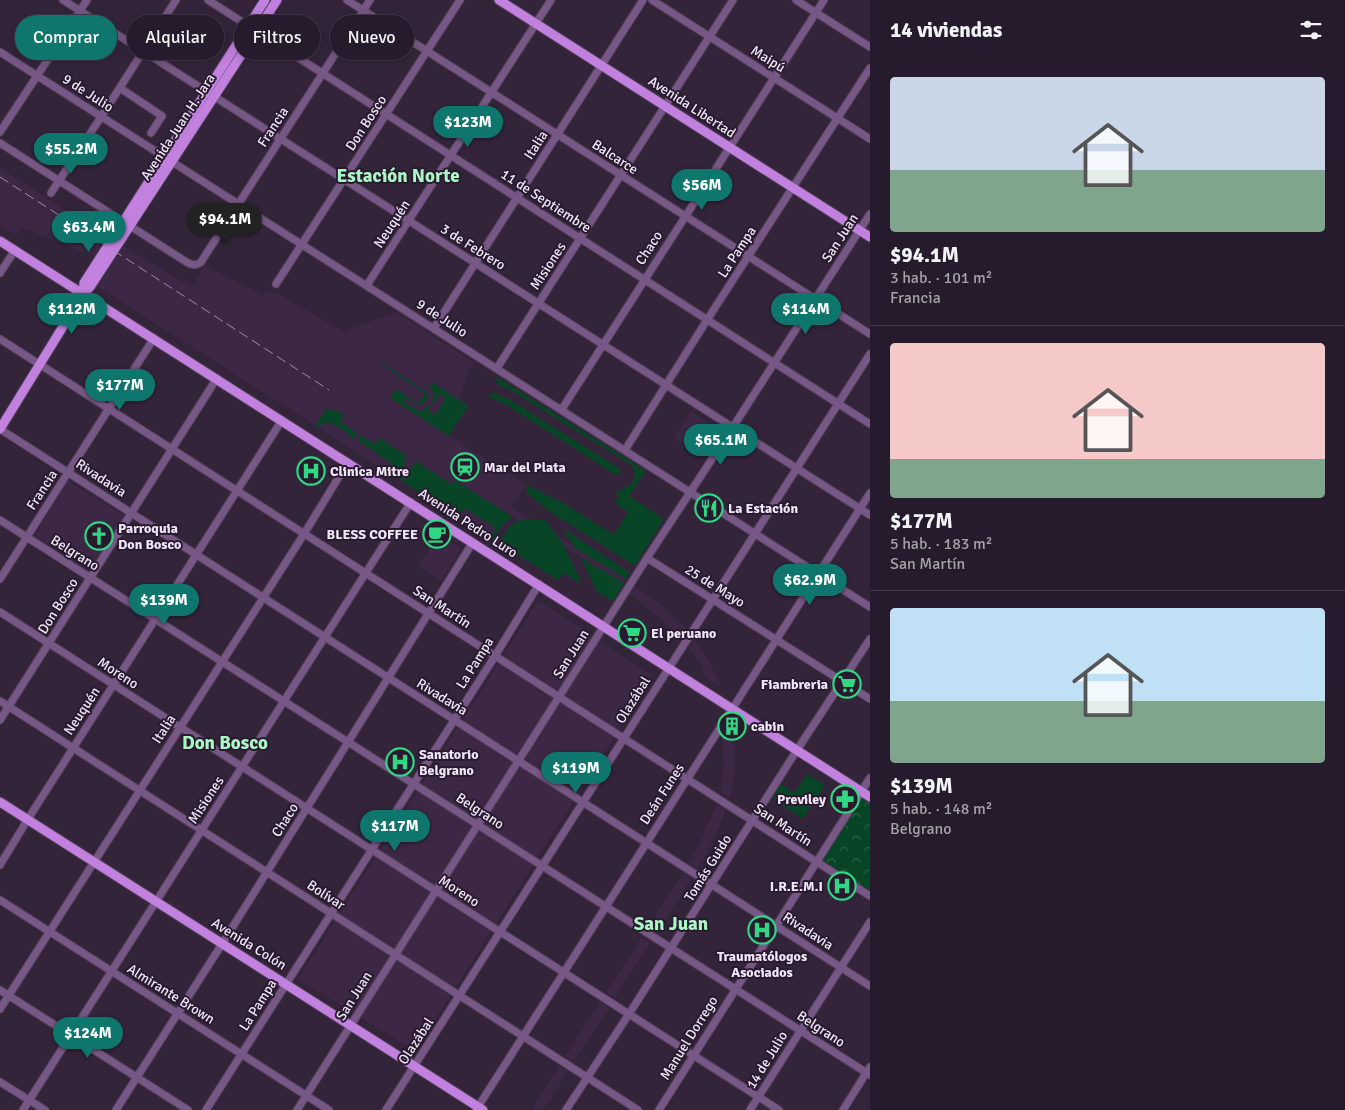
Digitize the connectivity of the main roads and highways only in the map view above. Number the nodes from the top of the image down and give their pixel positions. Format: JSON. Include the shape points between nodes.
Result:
{"nodes":[{"id":1,"x":265,"y":0,"type":"edge"},
{"id":2,"x":277,"y":0,"type":"edge"},
{"id":3,"x":499,"y":0,"type":"edge"},
{"id":4,"x":210,"y":95,"type":"junction"},
{"id":5,"x":870,"y":237,"type":"edge"},
{"id":6,"x":0,"y":241,"type":"edge"},
{"id":7,"x":83,"y":294,"type":"junction"},
{"id":8,"x":0,"y":429,"type":"edge"},
{"id":9,"x":870,"y":797,"type":"edge"},
{"id":10,"x":0,"y":802,"type":"edge"},
{"id":11,"x":479,"y":1109,"type":"edge"}],
"edges":[{"from":1,"to":4,"type":"main road","name":"Avenida Juan H. Jara"},
{"from":2,"to":4,"type":"main road","name":"Avenida Juan H. Jara"},
{"from":3,"to":5,"type":"main road","name":"Avenida Libertad"},
{"from":4,"to":7,"type":"main road","name":"Avenida Juan H. Jara"},
{"from":6,"to":7,"type":"main road","name":"Avenida Pedro Luro"},
{"from":7,"to":8,"type":"main road","name":"Avenida Juan H. Jara"},
{"from":7,"to":9,"type":"main road","name":"Avenida Pedro Luro"},
{"from":10,"to":11,"type":"main road","name":"Avenida Colón"}]}
